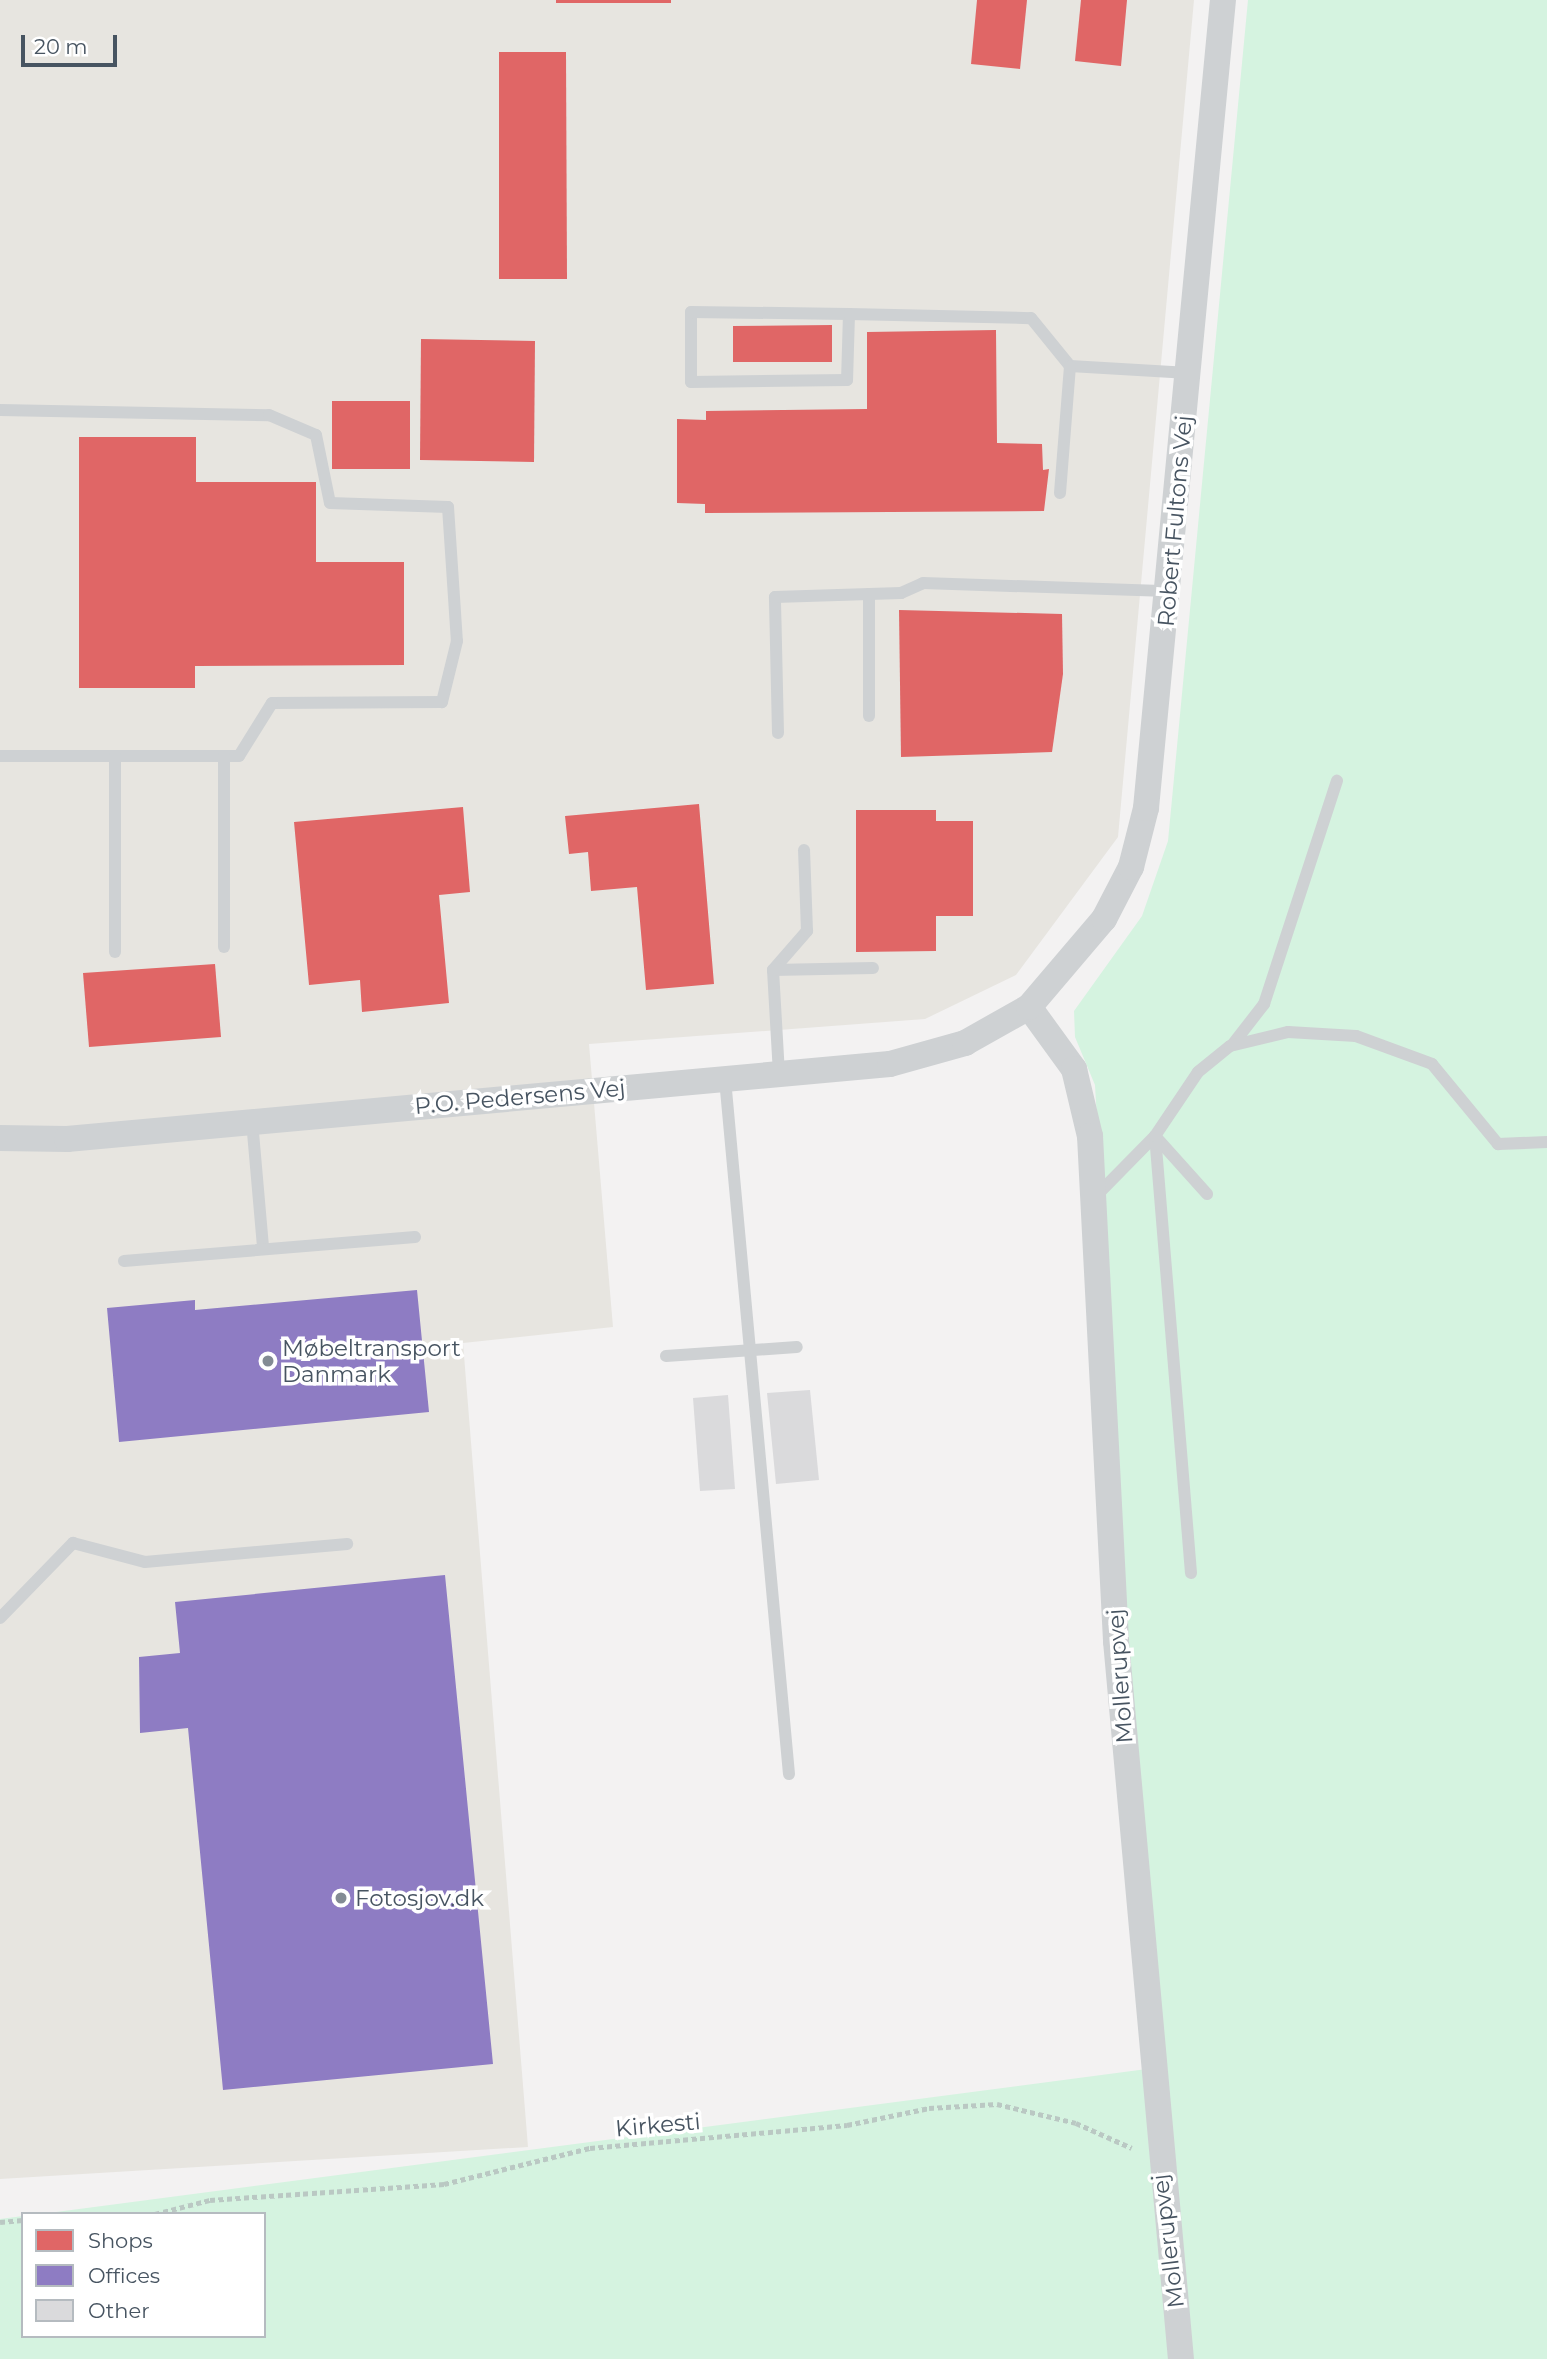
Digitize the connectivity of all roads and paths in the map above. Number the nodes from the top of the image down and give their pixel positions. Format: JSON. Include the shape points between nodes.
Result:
{"nodes":[{"id":1,"x":1223,"y":0,"type":"edge"},
{"id":2,"x":849,"y":314,"type":"junction"},
{"id":3,"x":1070,"y":366,"type":"junction"},
{"id":4,"x":1189,"y":373,"type":"junction"},
{"id":5,"x":0,"y":410,"type":"edge"},
{"id":6,"x":1060,"y":493,"type":"dead end"},
{"id":7,"x":1169,"y":591,"type":"junction"},
{"id":8,"x":869,"y":594,"type":"junction"},
{"id":9,"x":869,"y":716,"type":"dead end"},
{"id":10,"x":778,"y":733,"type":"dead end"},
{"id":11,"x":0,"y":756,"type":"edge"},
{"id":12,"x":115,"y":756,"type":"junction"},
{"id":13,"x":224,"y":756,"type":"junction"},
{"id":14,"x":1337,"y":781,"type":"dead end"},
{"id":15,"x":804,"y":850,"type":"dead end"},
{"id":16,"x":224,"y":947,"type":"dead end"},
{"id":17,"x":115,"y":952,"type":"dead end"},
{"id":18,"x":873,"y":968,"type":"dead end"},
{"id":19,"x":774,"y":970,"type":"junction"},
{"id":20,"x":1030,"y":1007,"type":"junction"},
{"id":21,"x":1230,"y":1046,"type":"junction"},
{"id":22,"x":779,"y":1074,"type":"junction"},
{"id":23,"x":725,"y":1079,"type":"junction"},
{"id":24,"x":252,"y":1121,"type":"junction"},
{"id":25,"x":1155,"y":1136,"type":"junction"},
{"id":26,"x":0,"y":1138,"type":"edge"},
{"id":27,"x":1547,"y":1142,"type":"edge"},
{"id":28,"x":1207,"y":1194,"type":"dead end"},
{"id":29,"x":1093,"y":1198,"type":"junction"},
{"id":30,"x":415,"y":1237,"type":"dead end"},
{"id":31,"x":262,"y":1248,"type":"junction"},
{"id":32,"x":124,"y":1261,"type":"dead end"},
{"id":33,"x":797,"y":1347,"type":"dead end"},
{"id":34,"x":750,"y":1350,"type":"junction"},
{"id":35,"x":666,"y":1356,"type":"dead end"},
{"id":36,"x":348,"y":1544,"type":"dead end"},
{"id":37,"x":1191,"y":1573,"type":"dead end"},
{"id":38,"x":0,"y":1618,"type":"edge"},
{"id":39,"x":789,"y":1774,"type":"dead end"},
{"id":40,"x":1159,"y":2160,"type":"junction"},
{"id":41,"x":163,"y":2212,"type":"edge"},
{"id":42,"x":21,"y":2220,"type":"edge"},
{"id":43,"x":0,"y":2222,"type":"edge"},
{"id":44,"x":1181,"y":2359,"type":"edge"}],
"edges":[{"from":1,"to":4,"type":"street","name":"Robert Fultons Vej"},
{"from":2,"to":2,"type":"lane","via":[[691,312],[691,382],[847,380]]},
{"from":2,"to":3,"type":"lane","via":[[1031,318]]},
{"from":3,"to":4,"type":"lane"},
{"from":3,"to":6,"type":"lane"},
{"from":4,"to":7,"type":"street","name":"Robert Fultons Vej"},
{"from":5,"to":13,"type":"lane","via":[[269,415],[316,435],[331,503],[448,507],[457,642],[442,702],[272,703],[239,756]]},
{"from":7,"to":8,"type":"lane","via":[[923,583],[901,593]]},
{"from":7,"to":20,"type":"street","name":"Robert Fultons Vej","via":[[1146,808],[1131,866],[1104,919]]},
{"from":8,"to":9,"type":"lane"},
{"from":8,"to":10,"type":"lane","via":[[775,597]]},
{"from":11,"to":12,"type":"lane"},
{"from":12,"to":13,"type":"lane"},
{"from":12,"to":17,"type":"lane"},
{"from":13,"to":16,"type":"lane"},
{"from":14,"to":21,"type":"lane","via":[[1264,1004]]},
{"from":15,"to":19,"type":"lane","via":[[807,931]]},
{"from":18,"to":19,"type":"lane"},
{"from":19,"to":22,"type":"lane"},
{"from":20,"to":22,"type":"street","name":"P.O. Pedersens Vej","via":[[965,1042],[890,1064]]},
{"from":20,"to":29,"type":"street","name":"Mollerupvej","via":[[1074,1069],[1090,1136]]},
{"from":21,"to":25,"type":"lane","via":[[1198,1072]]},
{"from":21,"to":27,"type":"lane","via":[[1325,1031],[1416,1053],[1446,1076],[1475,1124],[1498,1144]]},
{"from":22,"to":23,"type":"street","name":"P.O. Pedersens Vej"},
{"from":23,"to":24,"type":"street","name":"P.O. Pedersens Vej"},
{"from":23,"to":34,"type":"lane"},
{"from":24,"to":26,"type":"street","name":"P.O. Pedersens Vej","via":[[67,1139]]},
{"from":24,"to":31,"type":"lane"},
{"from":25,"to":28,"type":"lane"},
{"from":25,"to":29,"type":"lane"},
{"from":25,"to":37,"type":"lane"},
{"from":29,"to":40,"type":"street","name":"Mollerupvej","via":[[1116,1641]]},
{"from":30,"to":31,"type":"lane"},
{"from":31,"to":32,"type":"lane"},
{"from":33,"to":34,"type":"lane"},
{"from":34,"to":35,"type":"lane"},
{"from":34,"to":39,"type":"lane"},
{"from":36,"to":38,"type":"lane","via":[[145,1562],[73,1543]]},
{"from":40,"to":41,"type":"path","name":"Kirkesti","via":[[1076,2123],[997,2104],[929,2109],[847,2125],[590,2148],[444,2185],[210,2200]]},
{"from":40,"to":44,"type":"street","name":"Mollerupvej"},
{"from":42,"to":43,"type":"path"}]}
